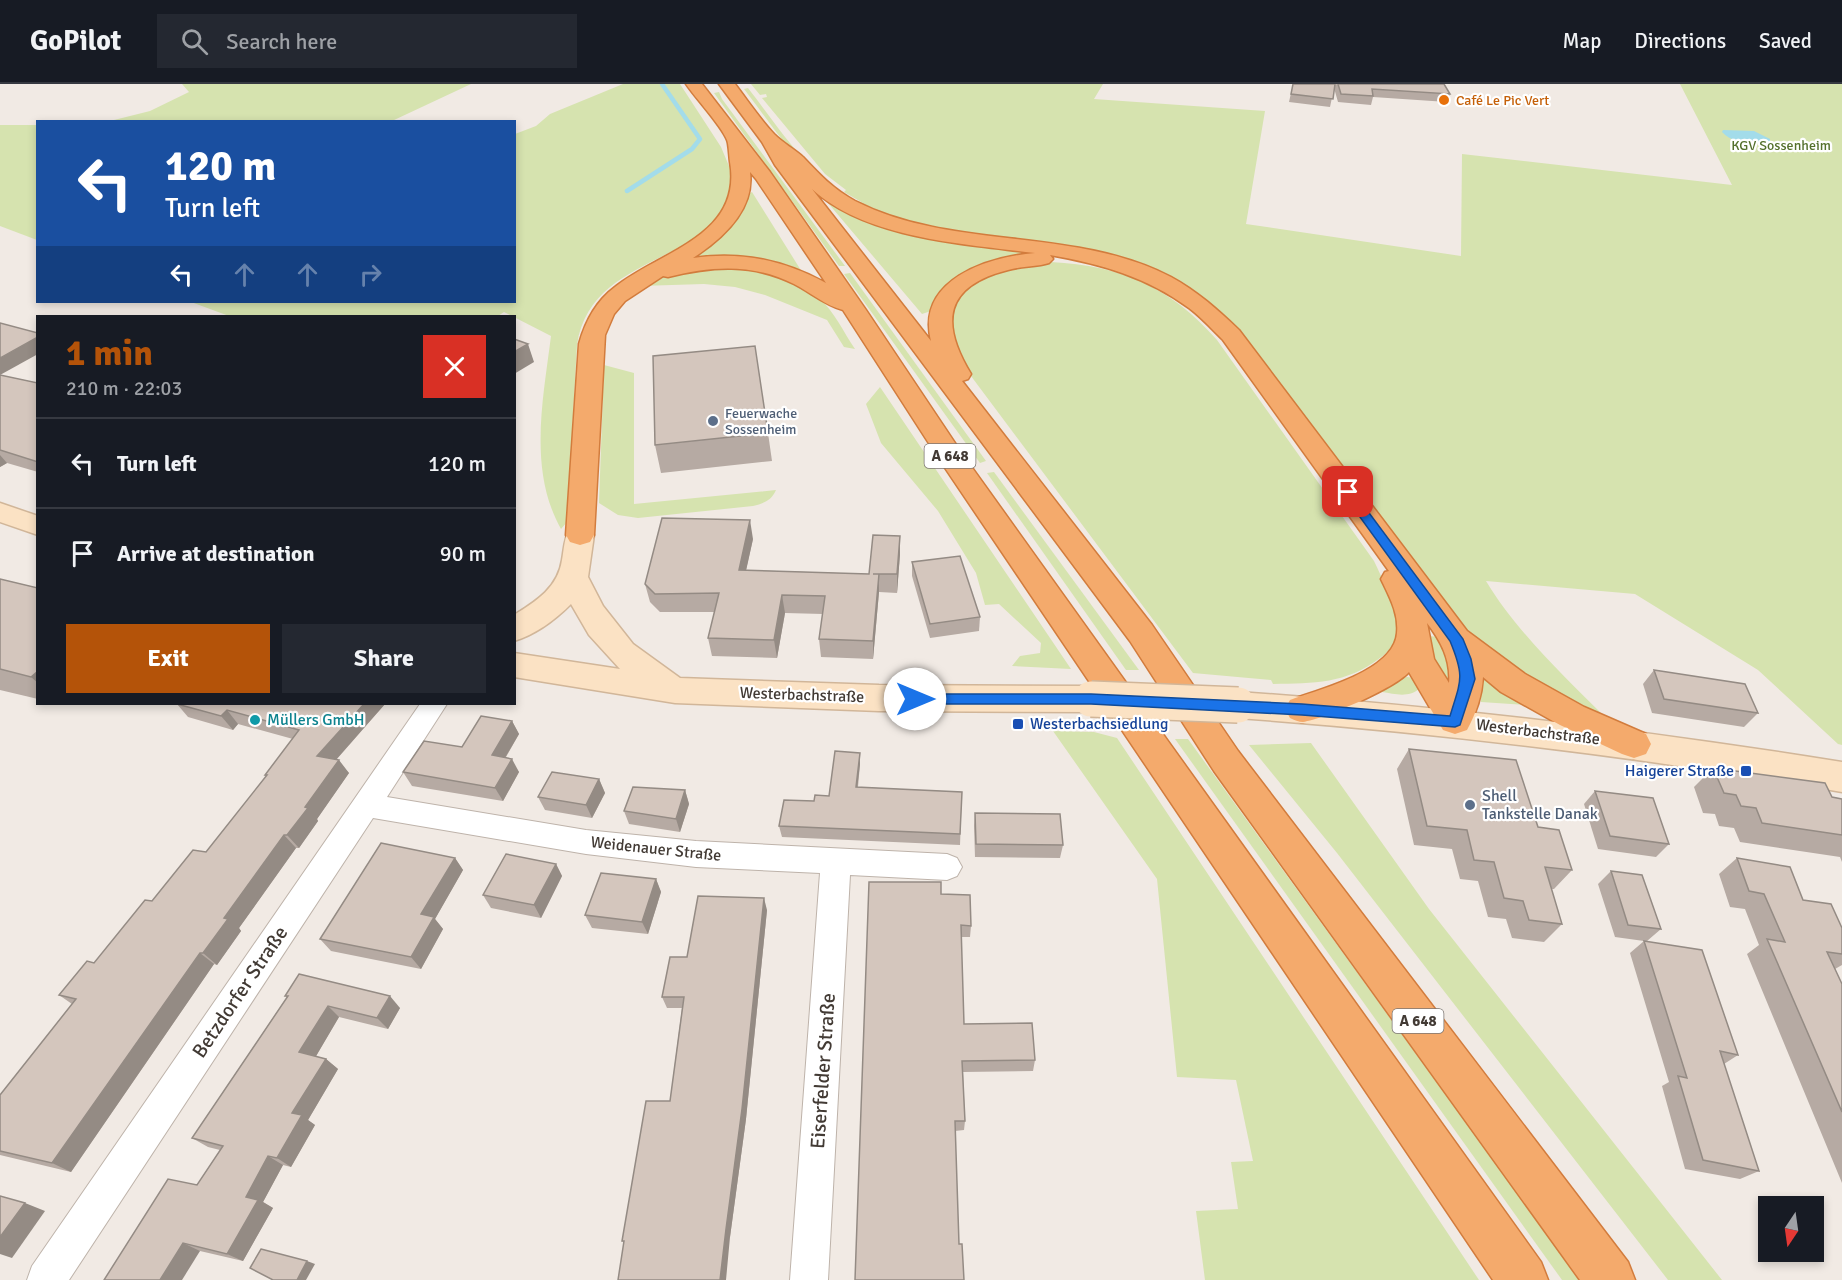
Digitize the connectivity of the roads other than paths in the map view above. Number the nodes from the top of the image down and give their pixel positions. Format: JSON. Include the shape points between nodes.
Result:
{"nodes":[{"id":1,"x":693,"y":84,"type":"edge"},
{"id":2,"x":727,"y":84,"type":"edge"},
{"id":3,"x":770,"y":140,"type":"junction"},
{"id":4,"x":735,"y":141,"type":"junction"},
{"id":5,"x":646,"y":278,"type":"junction"},
{"id":6,"x":855,"y":310,"type":"junction"},
{"id":7,"x":973,"y":416,"type":"junction"},
{"id":8,"x":0,"y":512,"type":"edge"},
{"id":9,"x":36,"y":525,"type":"edge"},
{"id":10,"x":580,"y":535,"type":"joint"},
{"id":11,"x":573,"y":577,"type":"junction"},
{"id":12,"x":516,"y":629,"type":"edge"},
{"id":13,"x":1414,"y":639,"type":"junction"},
{"id":14,"x":1456,"y":639,"type":"junction"},
{"id":15,"x":516,"y":665,"type":"edge"},
{"id":16,"x":675,"y":690,"type":"junction"},
{"id":17,"x":433,"y":705,"type":"edge"},
{"id":18,"x":1302,"y":709,"type":"junction"},
{"id":19,"x":1455,"y":722,"type":"junction"},
{"id":20,"x":1634,"y":744,"type":"junction"},
{"id":21,"x":1842,"y":777,"type":"edge"},
{"id":22,"x":367,"y":805,"type":"junction"},
{"id":23,"x":836,"y":862,"type":"junction"},
{"id":24,"x":947,"y":867,"type":"dead end"},
{"id":25,"x":45,"y":1280,"type":"edge"},
{"id":26,"x":809,"y":1280,"type":"edge"},
{"id":27,"x":1523,"y":1280,"type":"edge"},
{"id":28,"x":1610,"y":1280,"type":"edge"}],
"edges":[{"from":1,"to":4,"type":"highway","number":"A 648"},
{"from":2,"to":3,"type":"highway","number":"A 648"},
{"from":3,"to":7,"type":"highway","number":"A 648","via":[[781,161]]},
{"from":3,"to":14,"type":"highway","via":[[836,199],[884,220],[935,233],[1113,261],[1150,274],[1188,295],[1231,335]]},
{"from":4,"to":5,"type":"highway","via":[[742,185],[731,215],[706,239]]},
{"from":4,"to":6,"type":"highway","number":"A 648"},
{"from":5,"to":6,"type":"highway","via":[[702,263],[763,264],[809,280]]},
{"from":5,"to":10,"type":"highway","via":[[612,300],[593,334]]},
{"from":6,"to":27,"type":"highway","number":"A 648","via":[[952,459]]},
{"from":7,"to":13,"type":"highway","via":[[940,335],[944,304],[970,276],[1032,259],[1060,258],[1093,262],[1150,280],[1173,293],[1215,330],[1305,450],[1398,582],[1411,613]]},
{"from":7,"to":28,"type":"highway","number":"A 648","via":[[1141,633],[1226,761]]},
{"from":8,"to":9,"type":"main road"},
{"from":10,"to":11,"type":"main road"},
{"from":11,"to":12,"type":"main road","via":[[548,608]]},
{"from":11,"to":16,"type":"main road","via":[[600,628],[617,650]]},
{"from":13,"to":18,"type":"highway","via":[[1407,656],[1369,684]]},
{"from":13,"to":19,"type":"highway","via":[[1418,660]]},
{"from":14,"to":19,"type":"highway","via":[[1468,679]]},
{"from":14,"to":20,"type":"highway","via":[[1513,683]]},
{"from":15,"to":16,"type":"main road","name":"Westerbachstraße"},
{"from":16,"to":18,"type":"main road","name":"Westerbachstraße","bridge":true,"via":[[879,698],[1075,698]]},
{"from":17,"to":22,"type":"street","name":"Betzdorfer Straße"},
{"from":18,"to":19,"type":"main road","name":"Westerbachstraße"},
{"from":19,"to":20,"type":"main road","name":"Westerbachstraße"},
{"from":20,"to":21,"type":"main road","name":"Westerbachstraße"},
{"from":22,"to":23,"type":"street","name":"Weidenauer Straße","via":[[586,842],[696,854]]},
{"from":22,"to":25,"type":"street","name":"Betzdorfer Straße"},
{"from":23,"to":24,"type":"street","name":"Weidenauer Straße"},
{"from":23,"to":26,"type":"street","name":"Eiserfelder Straße"}]}
